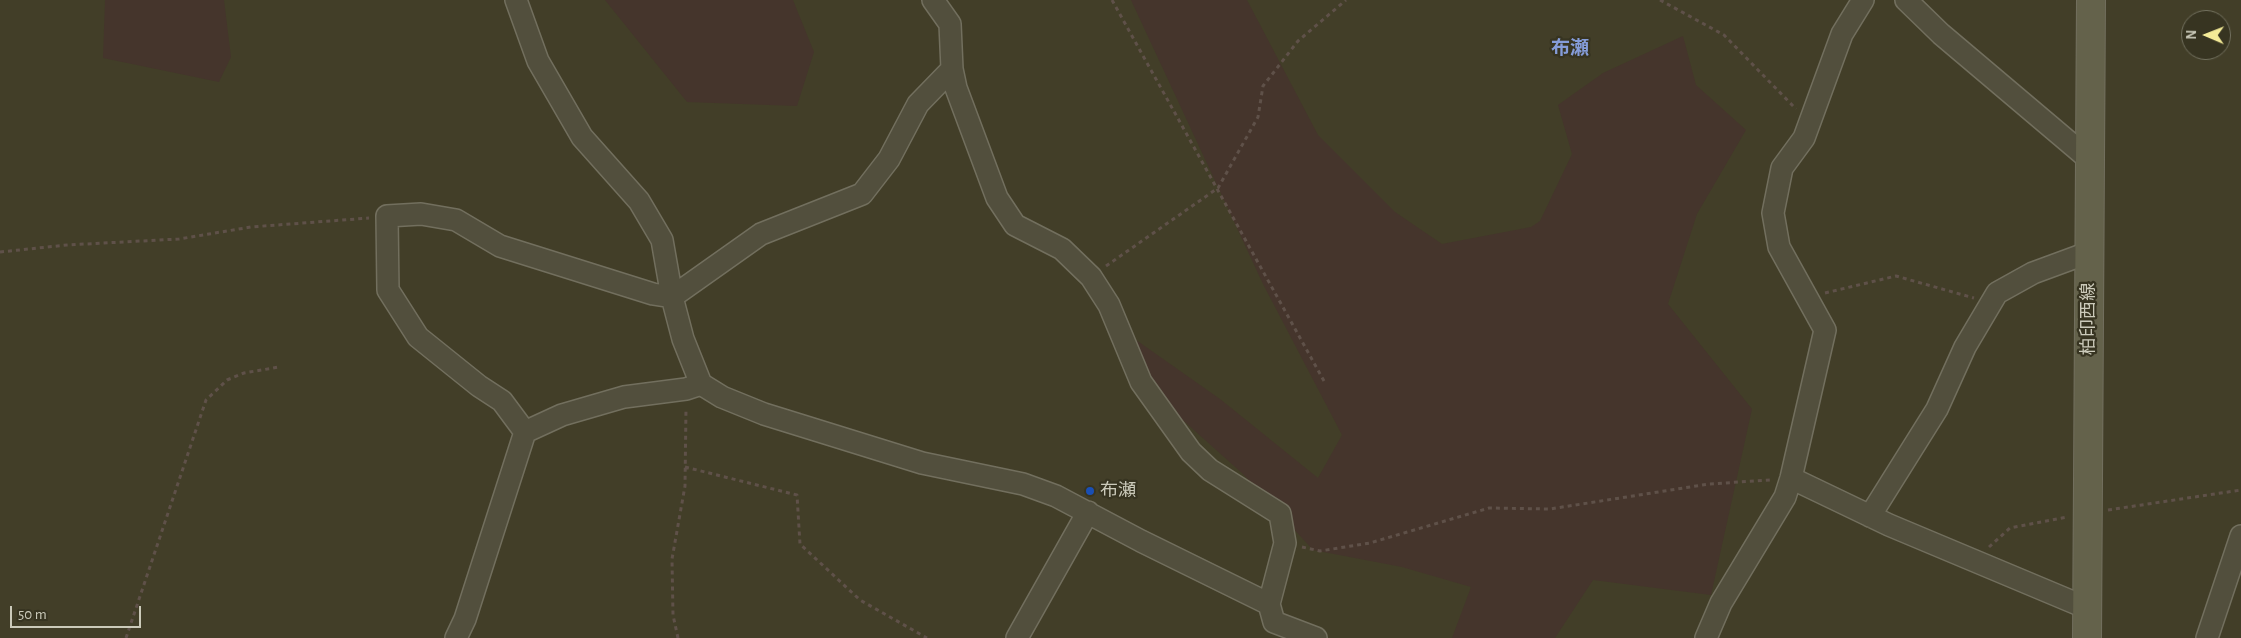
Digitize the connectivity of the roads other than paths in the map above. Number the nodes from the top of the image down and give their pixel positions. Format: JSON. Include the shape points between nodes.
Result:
{"nodes":[{"id":1,"x":516,"y":0,"type":"edge"},
{"id":2,"x":933,"y":0,"type":"edge"},
{"id":3,"x":1863,"y":0,"type":"edge"},
{"id":4,"x":1906,"y":0,"type":"edge"},
{"id":5,"x":2092,"y":0,"type":"edge"},
{"id":6,"x":952,"y":69,"type":"junction"},
{"id":7,"x":2090,"y":160,"type":"junction"},
{"id":8,"x":2090,"y":252,"type":"junction"},
{"id":9,"x":672,"y":297,"type":"junction"},
{"id":10,"x":693,"y":387,"type":"junction"},
{"id":11,"x":525,"y":432,"type":"junction"},
{"id":12,"x":1791,"y":478,"type":"junction"},
{"id":13,"x":1088,"y":512,"type":"junction"},
{"id":14,"x":1870,"y":516,"type":"junction"},
{"id":15,"x":2241,"y":536,"type":"edge"},
{"id":16,"x":2087,"y":608,"type":"junction"},
{"id":17,"x":1272,"y":621,"type":"edge"},
{"id":18,"x":456,"y":638,"type":"edge"},
{"id":19,"x":1017,"y":638,"type":"edge"},
{"id":20,"x":1316,"y":638,"type":"edge"},
{"id":21,"x":1706,"y":638,"type":"edge"},
{"id":22,"x":2087,"y":638,"type":"edge"},
{"id":23,"x":2207,"y":638,"type":"edge"}],
"edges":[{"from":1,"to":9,"type":"street","via":[[538,61],[582,137],[639,201],[662,240]]},
{"from":2,"to":6,"type":"street","via":[[950,24]]},
{"from":3,"to":12,"type":"street","via":[[1842,34],[1804,138],[1782,168],[1773,213],[1779,247],[1825,330]]},
{"from":4,"to":7,"type":"street"},
{"from":5,"to":7,"type":"main road","name":"柏印西線"},
{"from":6,"to":9,"type":"street","via":[[918,104],[889,159],[862,194],[761,234]]},
{"from":6,"to":17,"type":"street","via":[[997,198],[1015,225],[1062,249],[1091,277],[1109,306],[1141,382],[1191,452],[1210,470],[1280,514],[1285,543]]},
{"from":7,"to":8,"type":"main road","name":"柏印西線"},
{"from":8,"to":14,"type":"street","via":[[1997,293],[1966,347],[1937,409]]},
{"from":8,"to":16,"type":"main road","name":"柏印西線"},
{"from":9,"to":10,"type":"street"},
{"from":9,"to":11,"type":"street","via":[[653,294],[500,246],[456,220],[421,214],[387,216],[388,290],[418,337],[502,401]]},
{"from":10,"to":11,"type":"street","via":[[624,397],[562,415]]},
{"from":10,"to":13,"type":"street","via":[[764,414],[922,463],[1023,484]]},
{"from":11,"to":18,"type":"street"},
{"from":12,"to":14,"type":"street"},
{"from":12,"to":21,"type":"street","via":[[1785,497],[1722,603]]},
{"from":13,"to":17,"type":"street"},
{"from":13,"to":19,"type":"street"},
{"from":14,"to":16,"type":"street"},
{"from":15,"to":23,"type":"street"},
{"from":16,"to":22,"type":"main road","name":"柏印西線"},
{"from":17,"to":20,"type":"street"}]}
